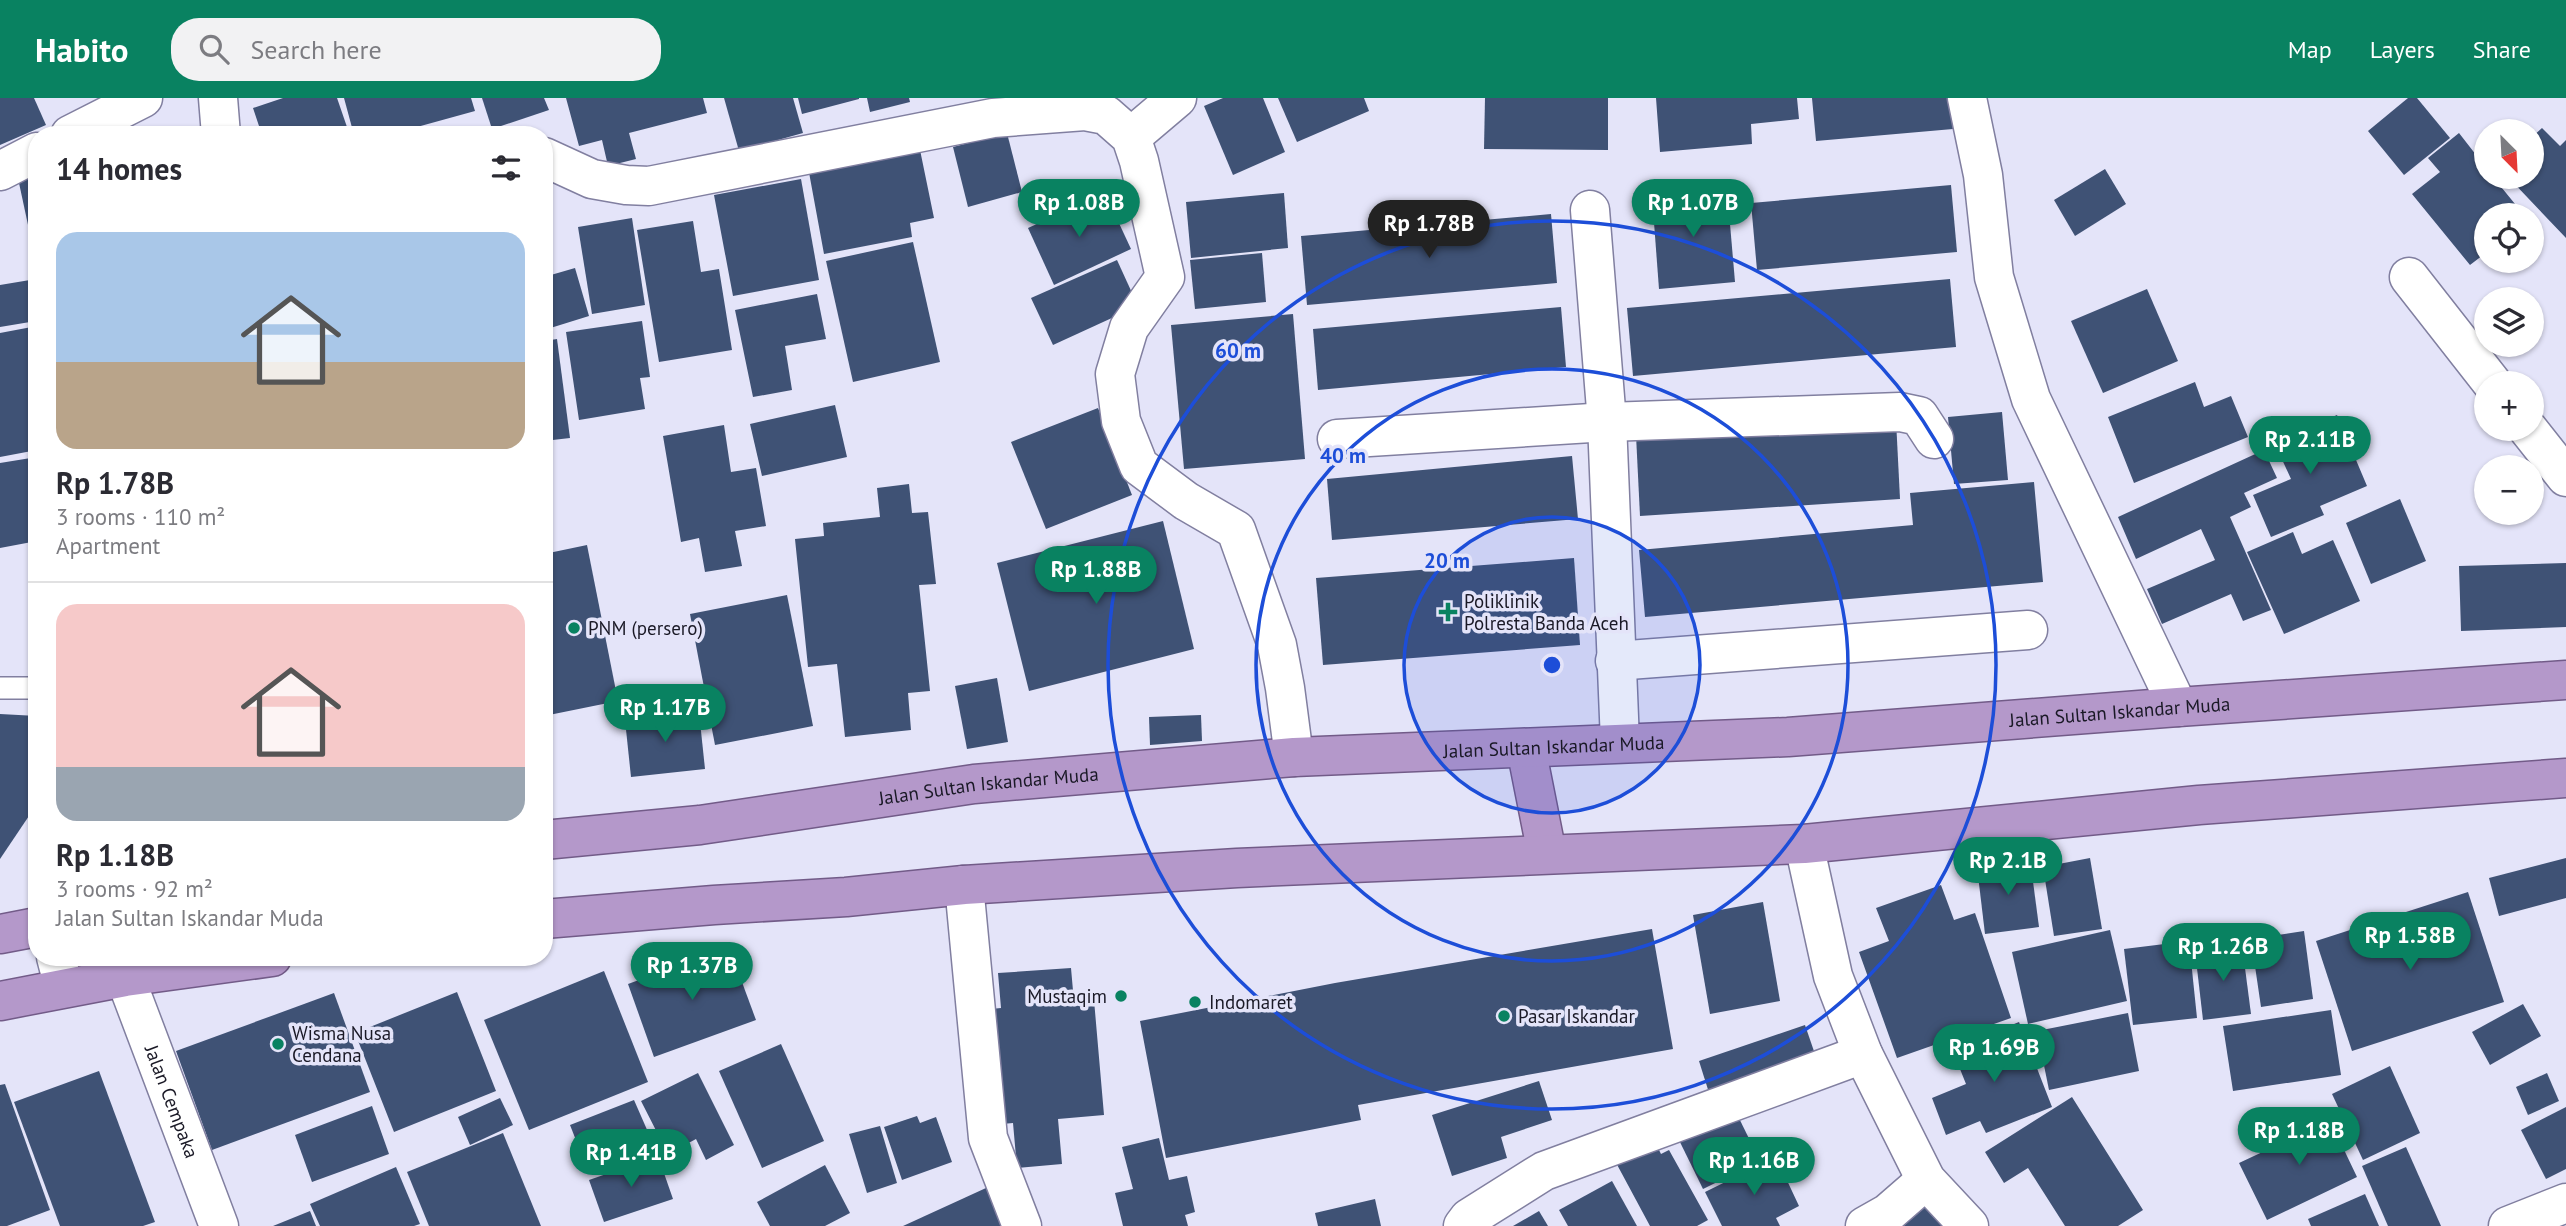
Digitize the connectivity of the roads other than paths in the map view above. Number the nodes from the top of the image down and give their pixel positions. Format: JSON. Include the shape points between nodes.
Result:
{"nodes":[{"id":1,"x":143,"y":98,"type":"edge"},
{"id":2,"x":218,"y":98,"type":"edge"},
{"id":3,"x":1177,"y":98,"type":"edge"},
{"id":4,"x":1967,"y":98,"type":"edge"},
{"id":5,"x":89,"y":126,"type":"edge"},
{"id":6,"x":220,"y":126,"type":"edge"},
{"id":7,"x":1130,"y":137,"type":"junction"},
{"id":8,"x":28,"y":157,"type":"edge"},
{"id":9,"x":553,"y":161,"type":"edge"},
{"id":10,"x":0,"y":171,"type":"edge"},
{"id":11,"x":1590,"y":210,"type":"dead end"},
{"id":12,"x":2409,"y":276,"type":"dead end"},
{"id":13,"x":2483,"y":371,"type":"edge"},
{"id":14,"x":1606,"y":422,"type":"junction"},
{"id":15,"x":1337,"y":439,"type":"dead end"},
{"id":16,"x":1934,"y":439,"type":"dead end"},
{"id":17,"x":2538,"y":441,"type":"edge"},
{"id":18,"x":2566,"y":477,"type":"edge"},
{"id":19,"x":2028,"y":630,"type":"dead end"},
{"id":20,"x":1615,"y":661,"type":"junction"},
{"id":21,"x":2566,"y":680,"type":"edge"},
{"id":22,"x":0,"y":688,"type":"edge"},
{"id":23,"x":28,"y":688,"type":"edge"},
{"id":24,"x":2178,"y":707,"type":"junction"},
{"id":25,"x":1620,"y":742,"type":"junction"},
{"id":26,"x":1526,"y":748,"type":"junction"},
{"id":27,"x":1294,"y":757,"type":"junction"},
{"id":28,"x":2566,"y":778,"type":"edge"},
{"id":29,"x":553,"y":839,"type":"edge"},
{"id":30,"x":1804,"y":844,"type":"junction"},
{"id":31,"x":1547,"y":854,"type":"junction"},
{"id":32,"x":964,"y":885,"type":"junction"},
{"id":33,"x":553,"y":918,"type":"edge"},
{"id":34,"x":28,"y":929,"type":"edge"},
{"id":35,"x":0,"y":934,"type":"edge"},
{"id":36,"x":122,"y":967,"type":"edge"},
{"id":37,"x":60,"y":973,"type":"edge"},
{"id":38,"x":0,"y":1001,"type":"edge"},
{"id":39,"x":1863,"y":1054,"type":"junction"},
{"id":40,"x":1926,"y":1180,"type":"junction"},
{"id":41,"x":2566,"y":1203,"type":"edge"},
{"id":42,"x":219,"y":1226,"type":"edge"},
{"id":43,"x":1022,"y":1226,"type":"edge"},
{"id":44,"x":1463,"y":1226,"type":"edge"},
{"id":45,"x":1865,"y":1226,"type":"edge"},
{"id":46,"x":1969,"y":1226,"type":"edge"},
{"id":47,"x":2508,"y":1226,"type":"edge"}],
"edges":[{"from":1,"to":5,"type":"street"},
{"from":2,"to":6,"type":"street"},
{"from":3,"to":7,"type":"street"},
{"from":4,"to":24,"type":"street","via":[[1983,175],[1994,277],[2031,399]]},
{"from":7,"to":9,"type":"street","via":[[1105,115],[1085,111],[993,118],[649,186],[592,179]]},
{"from":7,"to":27,"type":"street","via":[[1165,277],[1129,328],[1115,374],[1121,421],[1139,466],[1236,530],[1277,645]]},
{"from":8,"to":10,"type":"street"},
{"from":11,"to":14,"type":"street"},
{"from":12,"to":13,"type":"street"},
{"from":14,"to":15,"type":"street"},
{"from":14,"to":16,"type":"street","via":[[1900,412],[1919,416]]},
{"from":14,"to":20,"type":"street"},
{"from":17,"to":18,"type":"street"},
{"from":19,"to":20,"type":"street"},
{"from":20,"to":25,"type":"street"},
{"from":21,"to":24,"type":"highway","name":"Jalan Sultan Iskandar Muda"},
{"from":22,"to":23,"type":"lane"},
{"from":24,"to":25,"type":"highway","name":"Jalan Sultan Iskandar Muda","via":[[1788,737]]},
{"from":25,"to":26,"type":"highway","name":"Jalan Sultan Iskandar Muda"},
{"from":26,"to":27,"type":"highway","name":"Jalan Sultan Iskandar Muda"},
{"from":26,"to":31,"type":"highway"},
{"from":27,"to":29,"type":"highway","name":"Jalan Sultan Iskandar Muda","via":[[974,784],[700,825]]},
{"from":28,"to":30,"type":"highway","via":[[2199,805]]},
{"from":30,"to":31,"type":"highway"},
{"from":30,"to":39,"type":"street","via":[[1833,976]]},
{"from":31,"to":32,"type":"highway"},
{"from":32,"to":33,"type":"highway"},
{"from":32,"to":43,"type":"street","via":[[988,1138]]},
{"from":34,"to":35,"type":"highway"},
{"from":36,"to":37,"type":"highway"},
{"from":36,"to":42,"type":"street","name":"Jalan Cempaka"},
{"from":37,"to":38,"type":"highway"},
{"from":39,"to":40,"type":"street"},
{"from":39,"to":44,"type":"street","via":[[1544,1171]]},
{"from":40,"to":45,"type":"street"},
{"from":40,"to":46,"type":"street"},
{"from":41,"to":47,"type":"street"}]}
